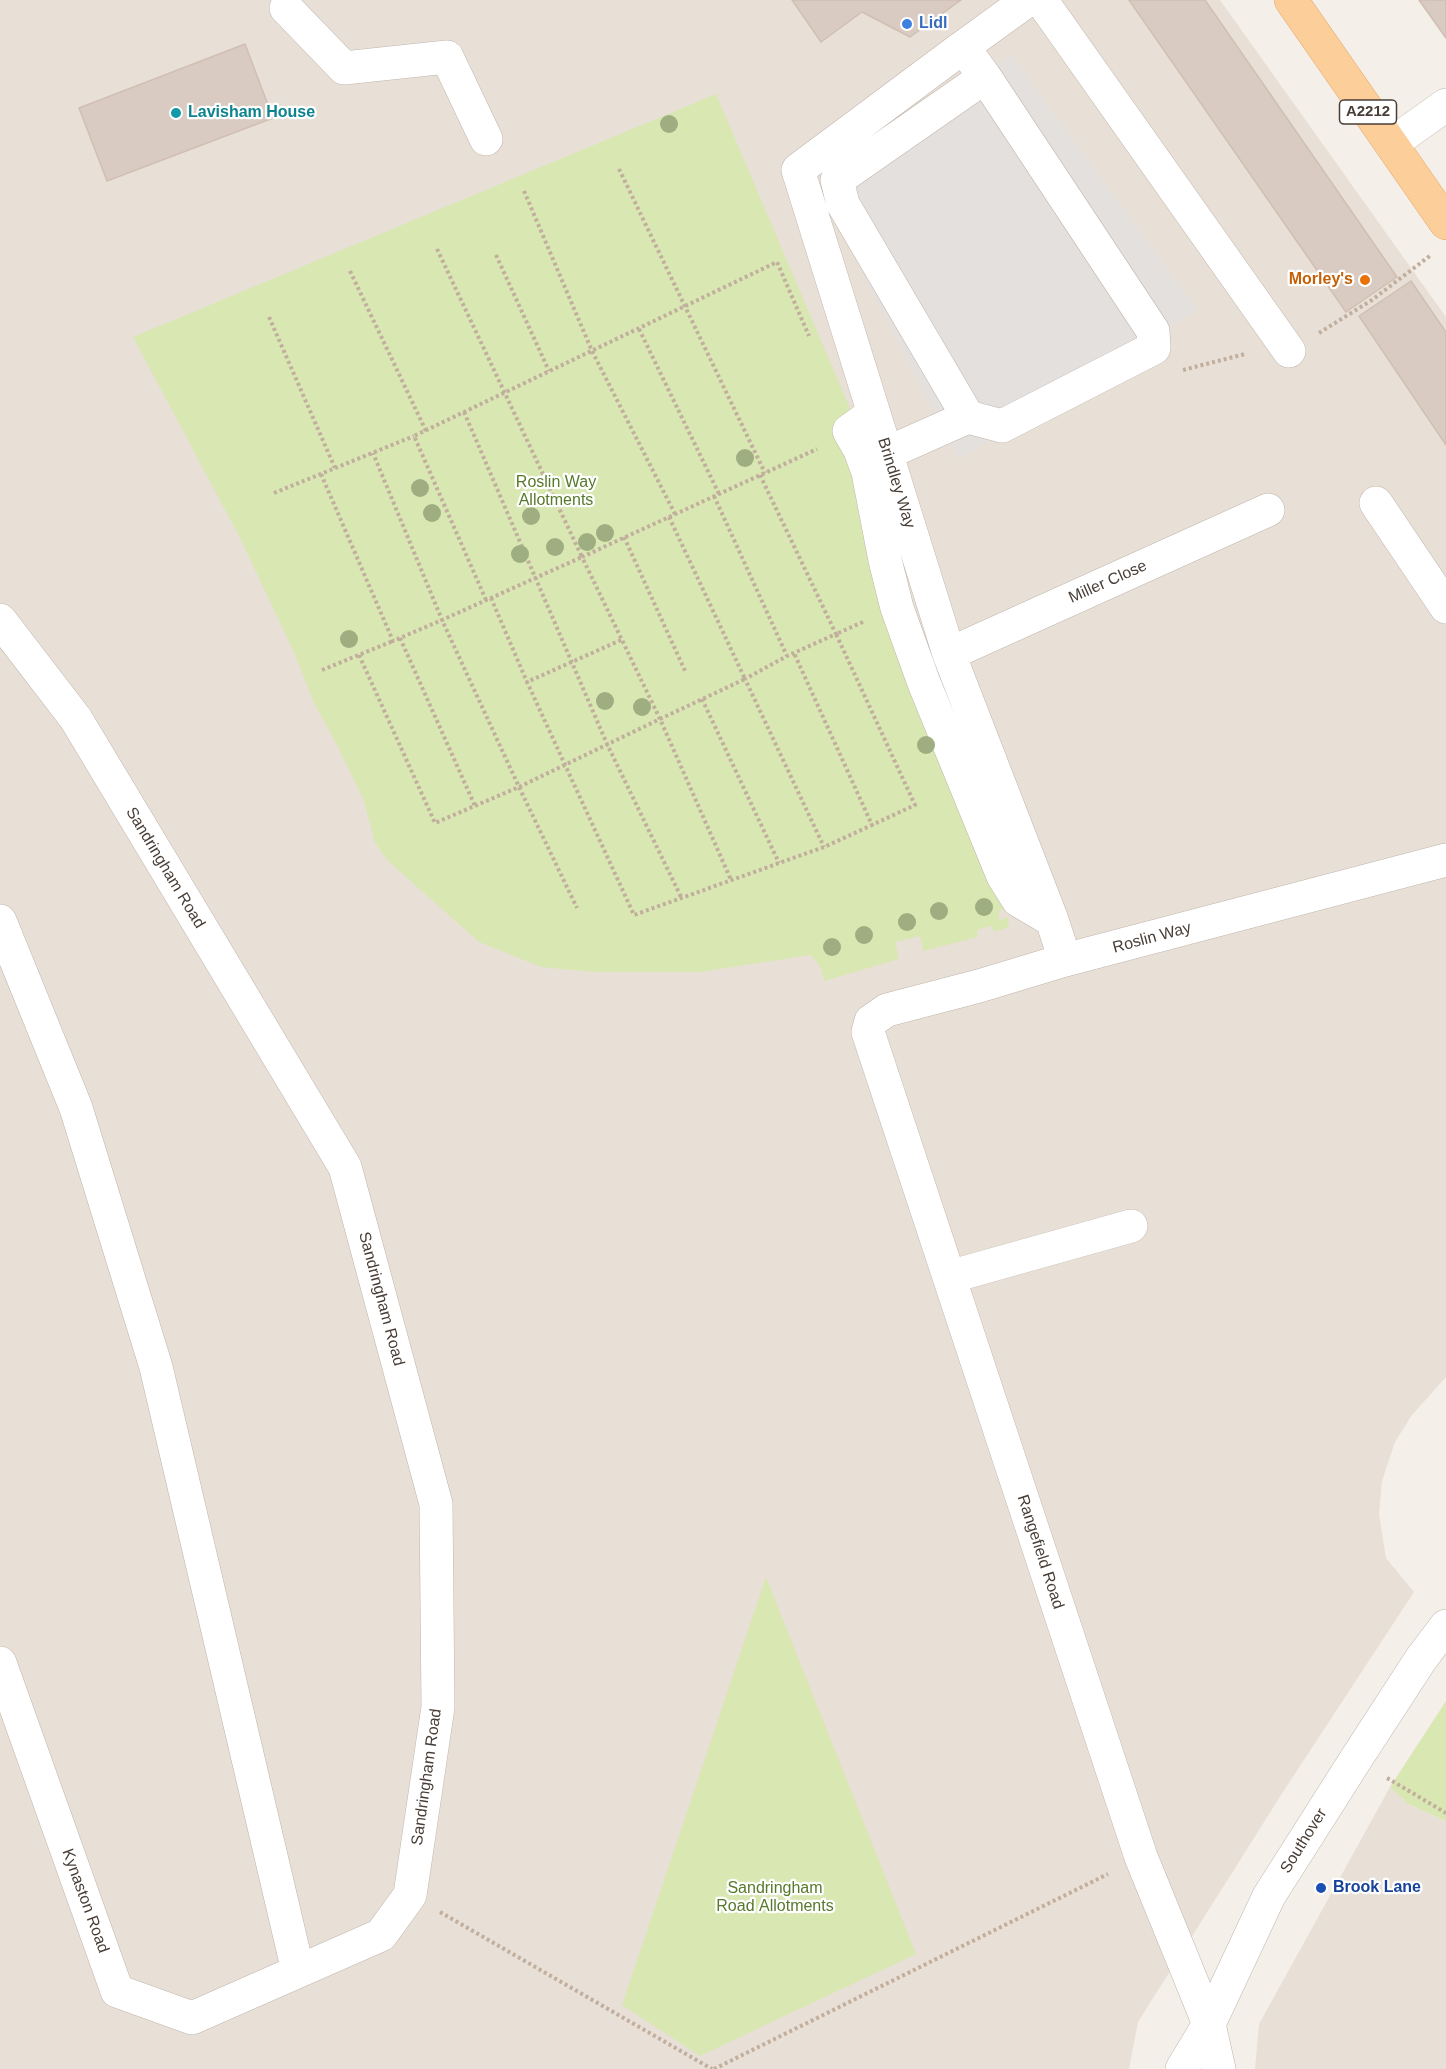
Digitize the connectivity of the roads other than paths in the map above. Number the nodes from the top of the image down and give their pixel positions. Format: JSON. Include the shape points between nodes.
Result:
{"nodes":[{"id":1,"x":1028,"y":0,"type":"edge"},
{"id":2,"x":1041,"y":0,"type":"edge"},
{"id":3,"x":1291,"y":0,"type":"edge"},
{"id":4,"x":293,"y":3,"type":"edge"},
{"id":5,"x":952,"y":55,"type":"junction"},
{"id":6,"x":985,"y":76,"type":"junction"},
{"id":7,"x":1446,"y":105,"type":"edge"},
{"id":8,"x":486,"y":139,"type":"dead end"},
{"id":9,"x":1391,"y":144,"type":"junction"},
{"id":10,"x":1441,"y":237,"type":"edge"},
{"id":11,"x":1289,"y":351,"type":"road end"},
{"id":12,"x":968,"y":417,"type":"junction"},
{"id":13,"x":861,"y":422,"type":"junction"},
{"id":14,"x":887,"y":453,"type":"junction"},
{"id":15,"x":1376,"y":503,"type":"dead end"},
{"id":16,"x":1268,"y":510,"type":"dead end"},
{"id":17,"x":1446,"y":607,"type":"edge"},
{"id":18,"x":0,"y":620,"type":"edge"},
{"id":19,"x":949,"y":654,"type":"junction"},
{"id":20,"x":1446,"y":860,"type":"edge"},
{"id":21,"x":1052,"y":920,"type":"junction"},
{"id":22,"x":0,"y":921,"type":"edge"},
{"id":23,"x":1065,"y":960,"type":"junction"},
{"id":24,"x":868,"y":1032,"type":"joint"},
{"id":25,"x":1131,"y":1226,"type":"dead end"},
{"id":26,"x":948,"y":1277,"type":"junction"},
{"id":27,"x":1446,"y":1626,"type":"edge"},
{"id":28,"x":0,"y":1663,"type":"edge"},
{"id":29,"x":298,"y":1971,"type":"junction"},
{"id":30,"x":262,"y":1987,"type":"joint"},
{"id":31,"x":1209,"y":2024,"type":"junction"},
{"id":32,"x":1182,"y":2069,"type":"edge"},
{"id":33,"x":1219,"y":2069,"type":"edge"}],
"edges":[{"from":1,"to":5,"type":"street"},
{"from":2,"to":11,"type":"street"},
{"from":3,"to":9,"type":"main road","number":"A2212"},
{"from":4,"to":8,"type":"street","via":[[344,68],[447,57]]},
{"from":5,"to":6,"type":"street"},
{"from":5,"to":13,"type":"street","name":"Brindley Way","via":[[798,171]]},
{"from":6,"to":12,"type":"street","via":[[837,180],[843,204]]},
{"from":6,"to":12,"type":"street","via":[[1153,331],[1154,348],[1002,426]]},
{"from":7,"to":9,"type":"street"},
{"from":9,"to":10,"type":"main road","number":"A2212"},
{"from":12,"to":14,"type":"street"},
{"from":13,"to":14,"type":"street","name":"Brindley Way"},
{"from":13,"to":21,"type":"street","via":[[860,450],[885,560],[897,608],[924,683],[1004,876],[1018,900]]},
{"from":14,"to":19,"type":"street","name":"Brindley Way"},
{"from":15,"to":17,"type":"street"},
{"from":16,"to":19,"type":"street","name":"Miller Close"},
{"from":18,"to":29,"type":"street","name":"Sandringham Road","via":[[76,719],[345,1167],[436,1504],[438,1707],[410,1895],[381,1935]]},
{"from":19,"to":21,"type":"street","name":"Brindley Way"},
{"from":20,"to":23,"type":"street","name":"Roslin Way"},
{"from":21,"to":23,"type":"street","name":"Brindley Way"},
{"from":22,"to":29,"type":"street","via":[[76,1108],[156,1367]]},
{"from":23,"to":24,"type":"street","name":"Roslin Way","via":[[887,1010],[871,1021]]},
{"from":24,"to":26,"type":"street","name":"Rangefield Road"},
{"from":25,"to":26,"type":"street"},
{"from":26,"to":31,"type":"street","name":"Rangefield Road","via":[[1141,1857]]},
{"from":27,"to":31,"type":"street","name":"Southover","via":[[1269,1896]]},
{"from":28,"to":30,"type":"street","name":"Kynaston Road","via":[[117,1991],[192,2018]]},
{"from":29,"to":30,"type":"street","name":"Sandringham Road"},
{"from":31,"to":32,"type":"street","name":"Southover"},
{"from":31,"to":33,"type":"street","name":"Rangefield Road"}]}
